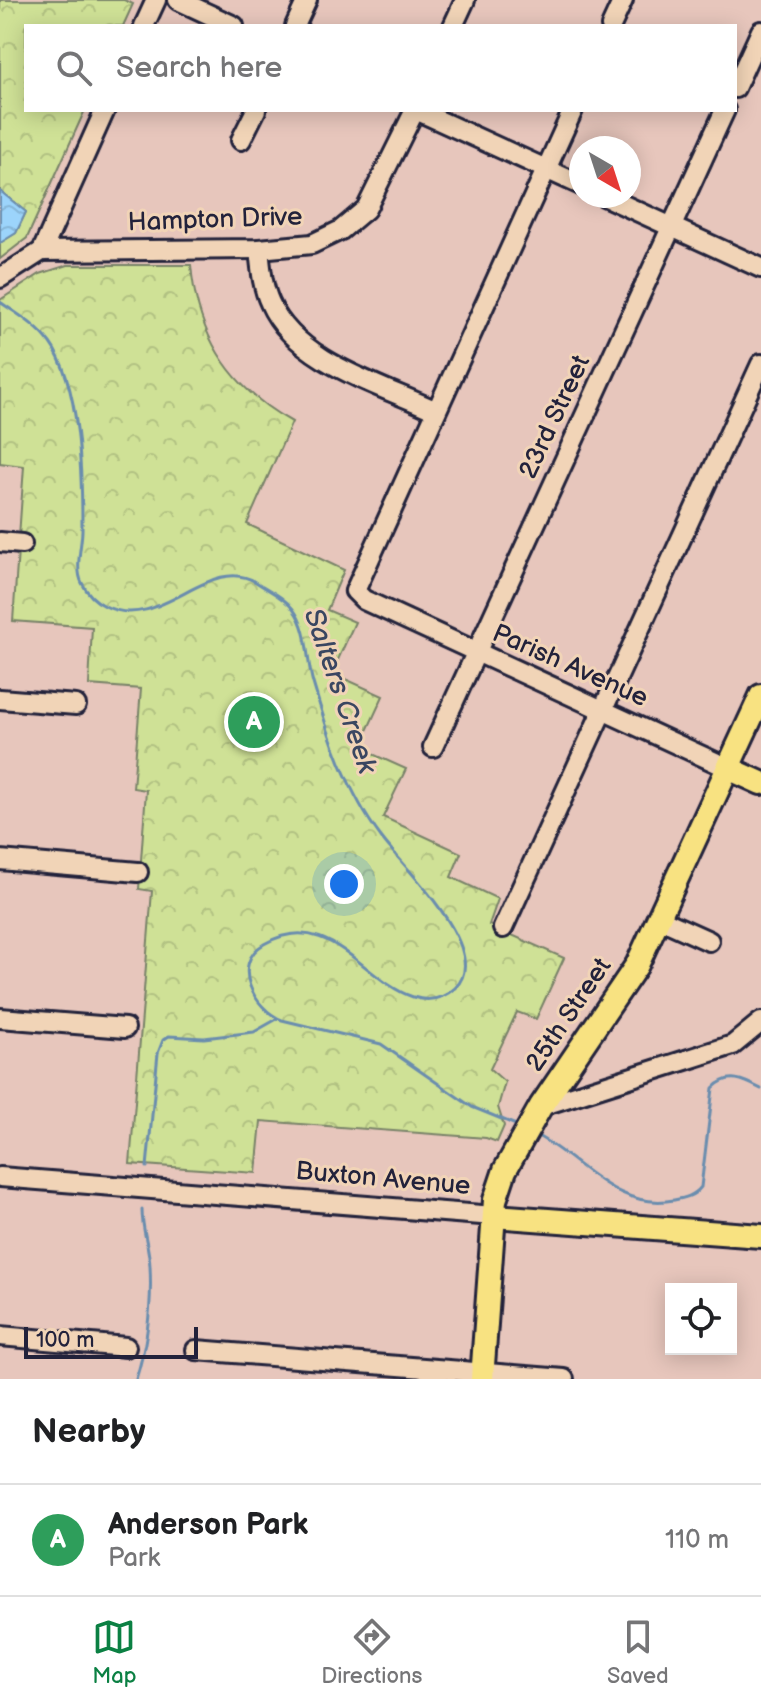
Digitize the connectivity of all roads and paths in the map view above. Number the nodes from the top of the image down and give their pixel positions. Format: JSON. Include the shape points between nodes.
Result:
{"nodes":[{"id":1,"x":156,"y":0,"type":"edge"},
{"id":2,"x":178,"y":0,"type":"edge"},
{"id":3,"x":307,"y":0,"type":"edge"},
{"id":4,"x":465,"y":0,"type":"edge"},
{"id":5,"x":623,"y":0,"type":"edge"},
{"id":6,"x":145,"y":24,"type":"edge"},
{"id":7,"x":230,"y":24,"type":"edge"},
{"id":8,"x":296,"y":24,"type":"edge"},
{"id":9,"x":454,"y":24,"type":"edge"},
{"id":10,"x":612,"y":24,"type":"edge"},
{"id":11,"x":761,"y":31,"type":"edge"},
{"id":12,"x":737,"y":84,"type":"edge"},
{"id":13,"x":104,"y":112,"type":"edge"},
{"id":14,"x":255,"y":112,"type":"edge"},
{"id":15,"x":414,"y":112,"type":"edge"},
{"id":16,"x":419,"y":112,"type":"edge"},
{"id":17,"x":572,"y":112,"type":"edge"},
{"id":18,"x":724,"y":112,"type":"edge"},
{"id":19,"x":241,"y":140,"type":"dead end"},
{"id":20,"x":545,"y":169,"type":"junction"},
{"id":21,"x":569,"y":180,"type":"edge"},
{"id":22,"x":630,"y":208,"type":"edge"},
{"id":23,"x":671,"y":227,"type":"junction"},
{"id":24,"x":259,"y":249,"type":"junction"},
{"id":25,"x":42,"y":251,"type":"junction"},
{"id":26,"x":761,"y":268,"type":"edge"},
{"id":27,"x":0,"y":278,"type":"edge"},
{"id":28,"x":761,"y":364,"type":"edge"},
{"id":29,"x":436,"y":411,"type":"junction"},
{"id":30,"x":0,"y":542,"type":"edge"},
{"id":31,"x":22,"y":544,"type":"dead end"},
{"id":32,"x":475,"y":654,"type":"junction"},
{"id":33,"x":761,"y":696,"type":"edge"},
{"id":34,"x":0,"y":699,"type":"edge"},
{"id":35,"x":76,"y":705,"type":"dead end"},
{"id":36,"x":601,"y":711,"type":"junction"},
{"id":37,"x":433,"y":747,"type":"dead end"},
{"id":38,"x":728,"y":768,"type":"junction"},
{"id":39,"x":761,"y":783,"type":"edge"},
{"id":40,"x":0,"y":860,"type":"edge"},
{"id":41,"x":138,"y":872,"type":"dead end"},
{"id":42,"x":658,"y":918,"type":"junction"},
{"id":43,"x":503,"y":928,"type":"dead end"},
{"id":44,"x":709,"y":941,"type":"dead end"},
{"id":45,"x":0,"y":1018,"type":"edge"},
{"id":46,"x":761,"y":1022,"type":"edge"},
{"id":47,"x":125,"y":1028,"type":"dead end"},
{"id":48,"x":538,"y":1110,"type":"junction"},
{"id":49,"x":0,"y":1177,"type":"edge"},
{"id":50,"x":494,"y":1216,"type":"junction"},
{"id":51,"x":761,"y":1236,"type":"edge"},
{"id":52,"x":0,"y":1336,"type":"edge"},
{"id":53,"x":126,"y":1347,"type":"dead end"},
{"id":54,"x":196,"y":1350,"type":"dead end"},
{"id":55,"x":483,"y":1376,"type":"edge"},
{"id":56,"x":564,"y":1379,"type":"edge"}],
"edges":[{"from":1,"to":6,"type":"street"},
{"from":2,"to":7,"type":"street"},
{"from":3,"to":8,"type":"street"},
{"from":4,"to":9,"type":"street"},
{"from":5,"to":10,"type":"street"},
{"from":11,"to":12,"type":"street"},
{"from":13,"to":25,"type":"street"},
{"from":14,"to":19,"type":"street"},
{"from":15,"to":24,"type":"street","name":"Hampton Drive","via":[[377,192],[353,220],[312,244]]},
{"from":16,"to":20,"type":"street"},
{"from":17,"to":20,"type":"street"},
{"from":18,"to":23,"type":"street","name":"23rd Street"},
{"from":20,"to":21,"type":"street"},
{"from":20,"to":29,"type":"street"},
{"from":22,"to":23,"type":"street"},
{"from":23,"to":26,"type":"street"},
{"from":23,"to":32,"type":"street","name":"23rd Street"},
{"from":24,"to":25,"type":"street","name":"Hampton Drive"},
{"from":24,"to":29,"type":"street","via":[[269,301],[296,340],[319,357]]},
{"from":25,"to":27,"type":"street"},
{"from":28,"to":36,"type":"street"},
{"from":29,"to":32,"type":"street","name":"Parish Avenue","via":[[356,585],[359,596]]},
{"from":30,"to":31,"type":"street"},
{"from":32,"to":36,"type":"street","name":"Parish Avenue"},
{"from":32,"to":37,"type":"street","name":"23rd Street"},
{"from":33,"to":38,"type":"main road","name":"25th Street"},
{"from":34,"to":35,"type":"street"},
{"from":36,"to":38,"type":"street","name":"Parish Avenue"},
{"from":36,"to":43,"type":"street"},
{"from":38,"to":39,"type":"main road","name":"Parish Avenue"},
{"from":38,"to":42,"type":"main road","name":"25th Street"},
{"from":40,"to":41,"type":"street"},
{"from":42,"to":44,"type":"street"},
{"from":42,"to":48,"type":"main road","name":"25th Street","via":[[621,992]]},
{"from":45,"to":47,"type":"street"},
{"from":46,"to":48,"type":"street","via":[[733,1045]]},
{"from":48,"to":50,"type":"main road","name":"25th Street","via":[[499,1187]]},
{"from":49,"to":50,"type":"street","name":"Buxton Avenue"},
{"from":50,"to":51,"type":"main road","name":"Buxton Avenue"},
{"from":50,"to":55,"type":"main road","name":"25th Street"},
{"from":52,"to":53,"type":"street"},
{"from":54,"to":55,"type":"street"},
{"from":55,"to":56,"type":"street"}]}
